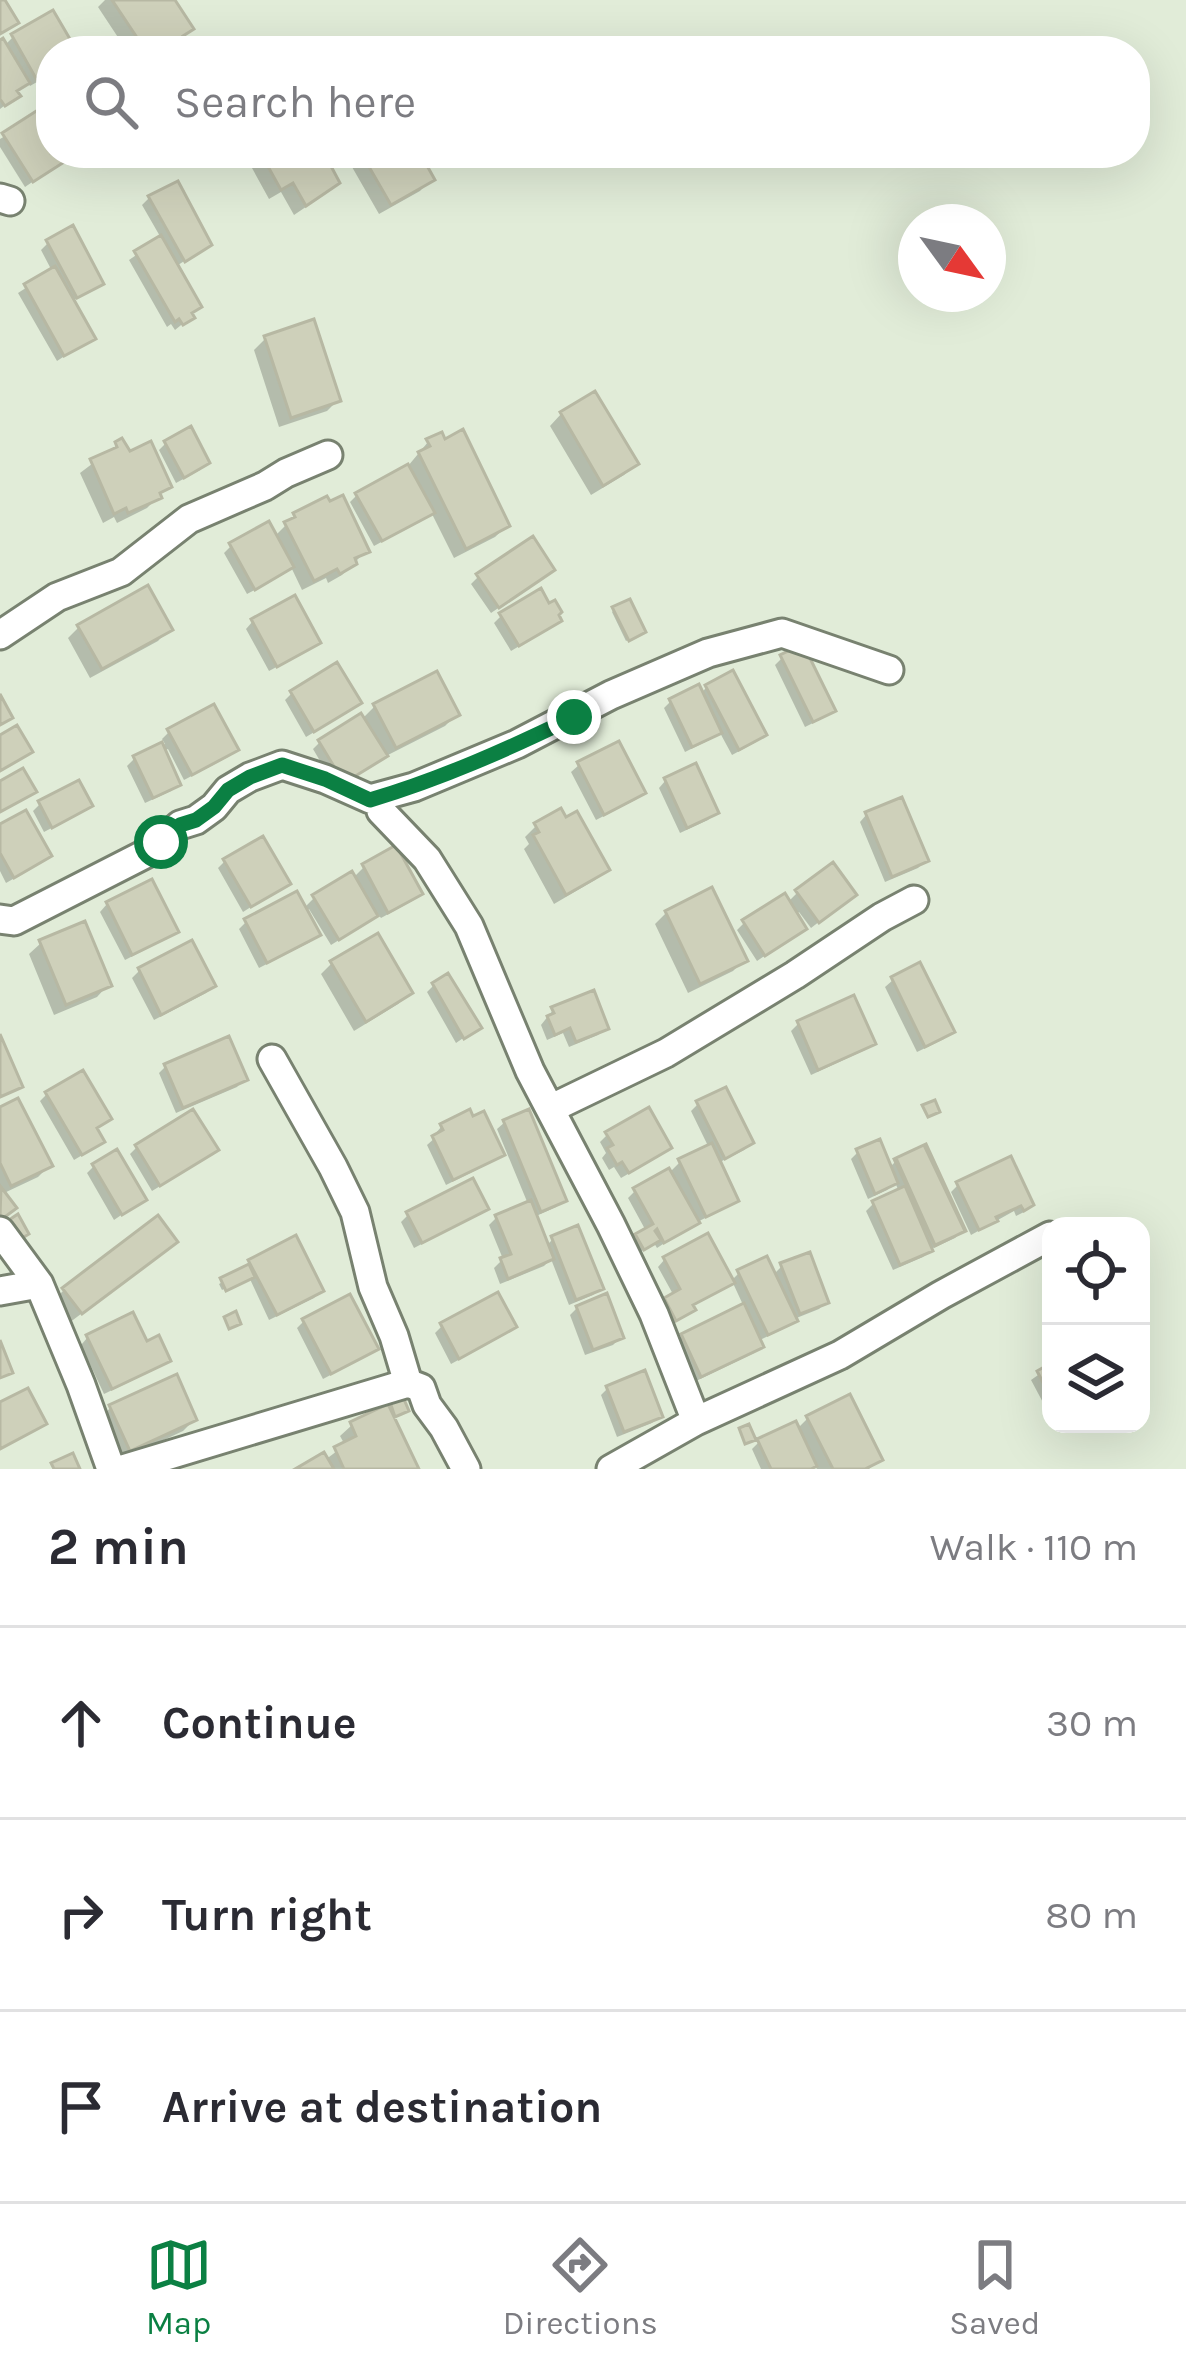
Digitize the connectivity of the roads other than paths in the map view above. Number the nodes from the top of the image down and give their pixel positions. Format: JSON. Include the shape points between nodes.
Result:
{"nodes":[{"id":1,"x":328,"y":455,"type":"dead end"},
{"id":2,"x":0,"y":635,"type":"edge"},
{"id":3,"x":889,"y":670,"type":"dead end"},
{"id":4,"x":381,"y":812,"type":"dead end"},
{"id":5,"x":914,"y":900,"type":"dead end"},
{"id":6,"x":0,"y":919,"type":"edge"},
{"id":7,"x":272,"y":1059,"type":"dead end"},
{"id":8,"x":550,"y":1109,"type":"junction"},
{"id":9,"x":0,"y":1231,"type":"edge"},
{"id":10,"x":1042,"y":1240,"type":"edge"},
{"id":11,"x":39,"y":1284,"type":"junction"},
{"id":12,"x":0,"y":1292,"type":"edge"},
{"id":13,"x":408,"y":1383,"type":"junction"},
{"id":14,"x":696,"y":1421,"type":"junction"},
{"id":15,"x":111,"y":1469,"type":"edge"},
{"id":16,"x":123,"y":1469,"type":"edge"},
{"id":17,"x":466,"y":1469,"type":"edge"},
{"id":18,"x":611,"y":1469,"type":"edge"}],
"edges":[{"from":1,"to":2,"type":"street","via":[[189,519],[121,572],[57,597]]},
{"from":3,"to":6,"type":"street","via":[[782,632],[708,653],[517,744],[370,800],[282,765],[228,790],[151,851],[14,921]]},
{"from":4,"to":8,"type":"street","via":[[427,860],[469,926]]},
{"from":5,"to":8,"type":"street","via":[[666,1053]]},
{"from":7,"to":13,"type":"street","via":[[355,1211]]},
{"from":8,"to":14,"type":"street","via":[[654,1314]]},
{"from":9,"to":11,"type":"street"},
{"from":10,"to":14,"type":"street","via":[[840,1355]]},
{"from":11,"to":12,"type":"street"},
{"from":11,"to":15,"type":"street"},
{"from":13,"to":16,"type":"street"},
{"from":13,"to":17,"type":"street","via":[[421,1388]]},
{"from":14,"to":18,"type":"street"}]}
